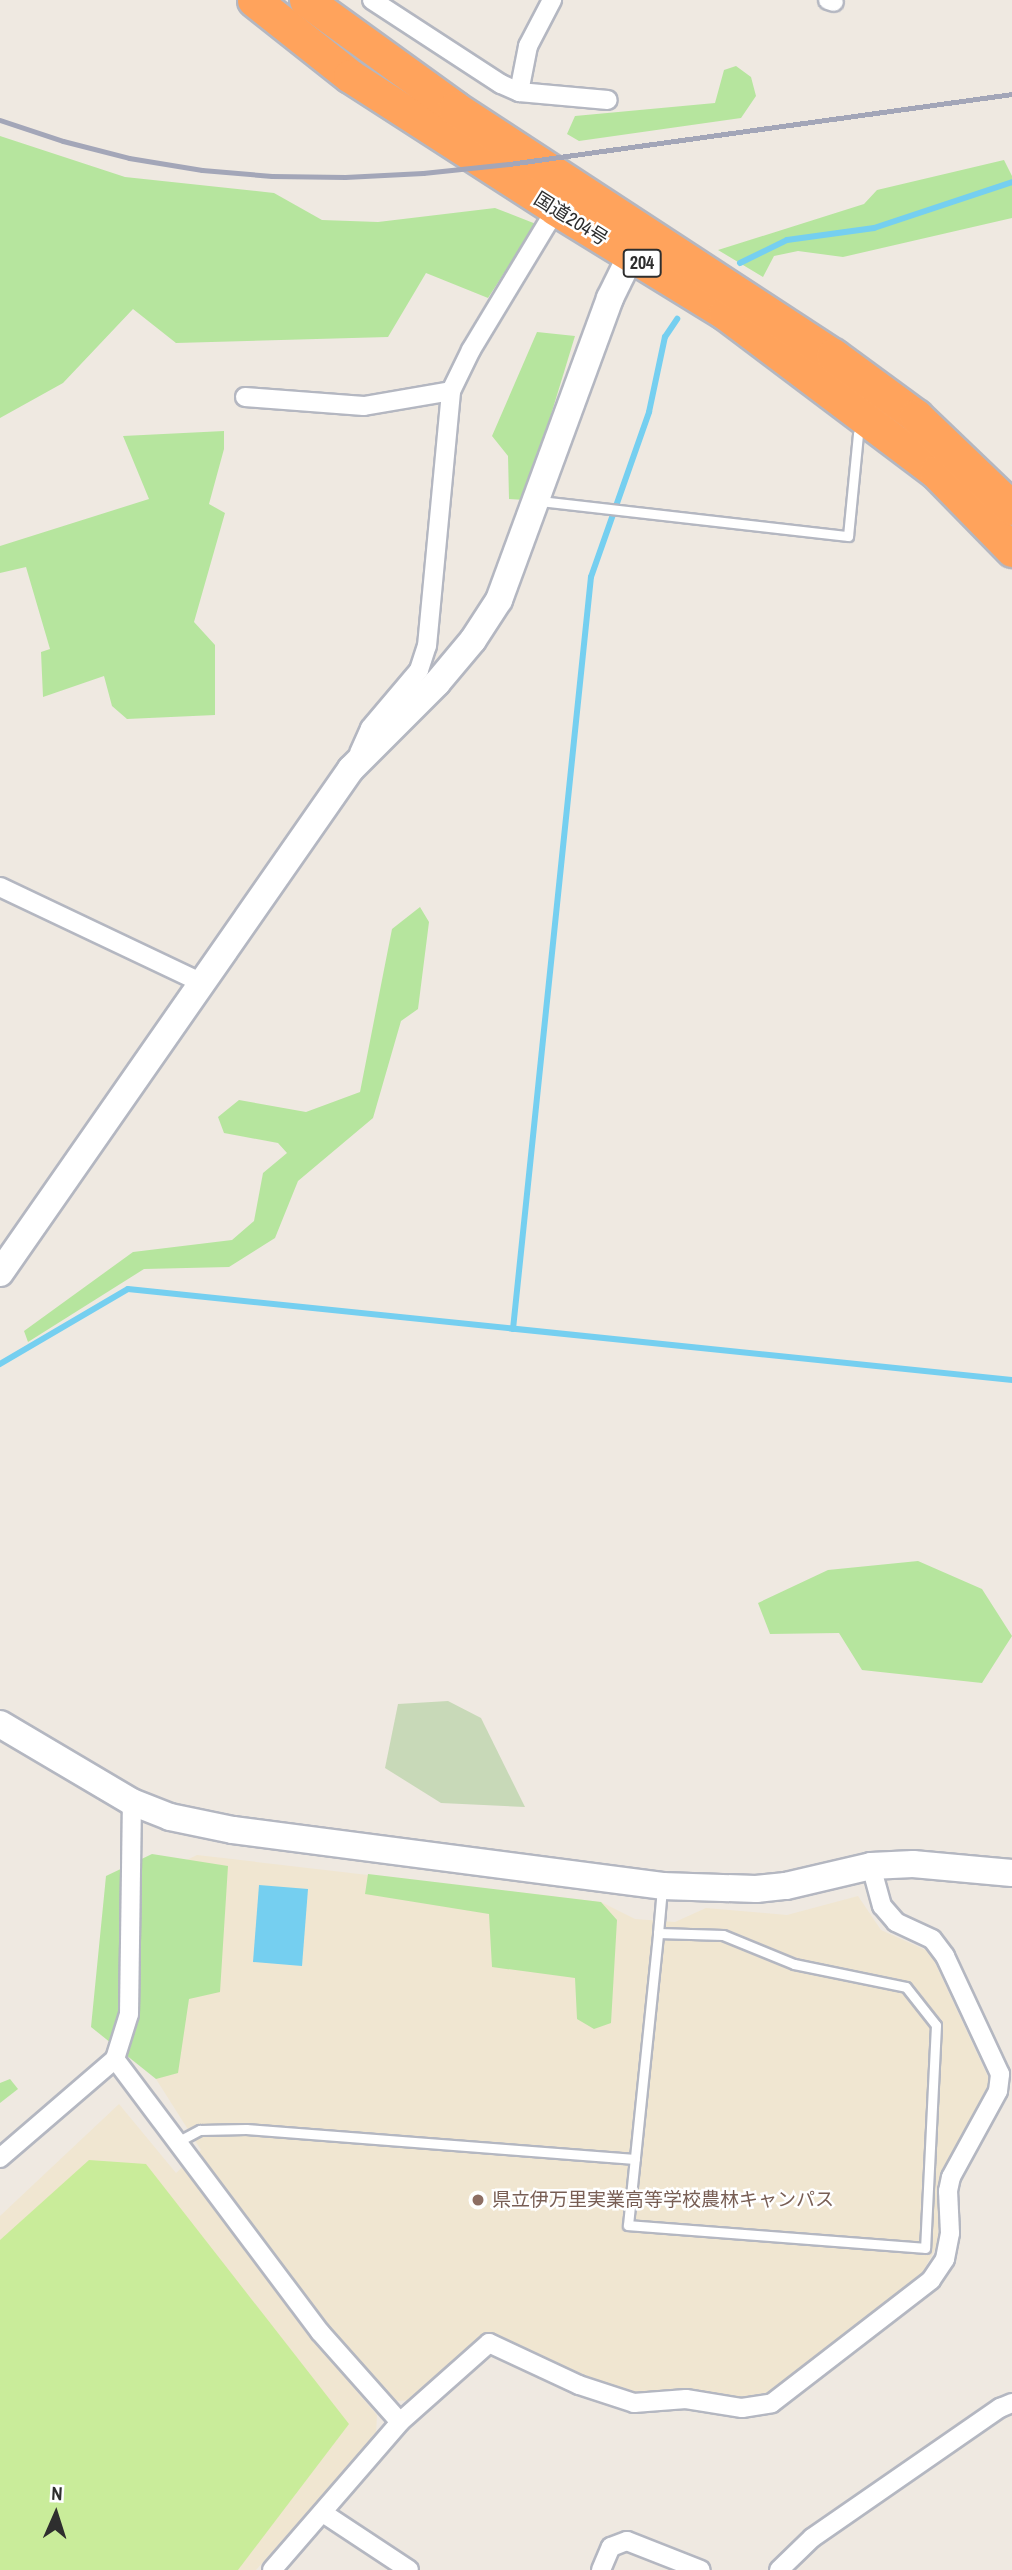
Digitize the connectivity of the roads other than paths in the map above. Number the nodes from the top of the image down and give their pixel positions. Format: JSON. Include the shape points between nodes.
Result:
{"nodes":[{"id":1,"x":254,"y":0,"type":"edge"},
{"id":2,"x":306,"y":0,"type":"edge"},
{"id":3,"x":372,"y":0,"type":"edge"},
{"id":4,"x":552,"y":0,"type":"edge"},
{"id":5,"x":519,"y":92,"type":"junction"},
{"id":6,"x":608,"y":100,"type":"dead end"},
{"id":7,"x":556,"y":209,"type":"junction"},
{"id":8,"x":637,"y":244,"type":"junction"},
{"id":9,"x":451,"y":391,"type":"junction"},
{"id":10,"x":245,"y":397,"type":"dead end"},
{"id":11,"x":865,"y":415,"type":"junction"},
{"id":12,"x":536,"y":501,"type":"junction"},
{"id":13,"x":1012,"y":508,"type":"edge"},
{"id":14,"x":1012,"y":550,"type":"edge"},
{"id":15,"x":352,"y":769,"type":"junction"},
{"id":16,"x":0,"y":887,"type":"edge"},
{"id":17,"x":204,"y":984,"type":"junction"},
{"id":18,"x":0,"y":1273,"type":"edge"},
{"id":19,"x":0,"y":1724,"type":"edge"},
{"id":20,"x":132,"y":1802,"type":"junction"},
{"id":21,"x":871,"y":1866,"type":"junction"},
{"id":22,"x":1012,"y":1873,"type":"edge"},
{"id":23,"x":662,"y":1886,"type":"junction"},
{"id":24,"x":658,"y":1933,"type":"junction"},
{"id":25,"x":115,"y":2059,"type":"junction"},
{"id":26,"x":177,"y":2142,"type":"junction"},
{"id":27,"x":0,"y":2158,"type":"edge"},
{"id":28,"x":635,"y":2159,"type":"junction"},
{"id":29,"x":1012,"y":2403,"type":"edge"},
{"id":30,"x":400,"y":2421,"type":"junction"},
{"id":31,"x":323,"y":2513,"type":"junction"},
{"id":32,"x":272,"y":2570,"type":"edge"},
{"id":33,"x":409,"y":2570,"type":"edge"},
{"id":34,"x":601,"y":2570,"type":"edge"},
{"id":35,"x":701,"y":2570,"type":"edge"},
{"id":36,"x":779,"y":2570,"type":"edge"}],
"edges":[{"from":1,"to":7,"type":"highway","name":"国道204号","number":"204","via":[[349,76]]},
{"from":2,"to":8,"type":"highway","name":"国道204号","number":"204"},
{"from":3,"to":5,"type":"street"},
{"from":4,"to":5,"type":"street","via":[[528,46]]},
{"from":5,"to":6,"type":"street"},
{"from":7,"to":8,"type":"highway","name":"国道204号","number":"204"},
{"from":7,"to":9,"type":"street"},
{"from":8,"to":11,"type":"highway","name":"国道204号","number":"204"},
{"from":8,"to":12,"type":"street","via":[[610,298]]},
{"from":8,"to":13,"type":"highway","name":"国道204号","number":"204","via":[[833,355],[916,416]]},
{"from":9,"to":10,"type":"street","via":[[364,406]]},
{"from":9,"to":15,"type":"street","via":[[427,646],[419,670],[370,728]]},
{"from":11,"to":12,"type":"lane","via":[[858,435],[848,536]]},
{"from":11,"to":14,"type":"highway","name":"国道204号","number":"204","via":[[936,472]]},
{"from":12,"to":15,"type":"street","via":[[499,600],[473,640]]},
{"from":15,"to":17,"type":"street"},
{"from":16,"to":17,"type":"street"},
{"from":17,"to":18,"type":"street"},
{"from":19,"to":20,"type":"street"},
{"from":20,"to":23,"type":"street","via":[[170,1817],[233,1830]]},
{"from":20,"to":25,"type":"street","via":[[129,2014]]},
{"from":21,"to":22,"type":"street","via":[[913,1864]]},
{"from":21,"to":23,"type":"street","via":[[756,1889]]},
{"from":21,"to":30,"type":"street","via":[[881,1906],[896,1922],[932,1939],[945,1956],[1000,2074],[998,2091],[951,2177],[950,2233],[944,2259],[931,2280],[772,2403],[742,2408],[686,2399],[634,2403],[579,2385],[489,2343]]},
{"from":23,"to":24,"type":"lane"},
{"from":24,"to":28,"type":"lane"},
{"from":24,"to":28,"type":"lane","via":[[723,1935],[794,1964],[906,1987],[936,2025],[925,2248],[628,2225]]},
{"from":25,"to":26,"type":"street"},
{"from":25,"to":27,"type":"street"},
{"from":26,"to":28,"type":"lane","via":[[200,2130],[246,2129]]},
{"from":26,"to":30,"type":"street","via":[[320,2332]]},
{"from":29,"to":36,"type":"street","via":[[812,2538]]},
{"from":30,"to":31,"type":"street"},
{"from":31,"to":32,"type":"street"},
{"from":31,"to":33,"type":"street"},
{"from":34,"to":35,"type":"street","via":[[611,2547],[627,2541]]}]}
